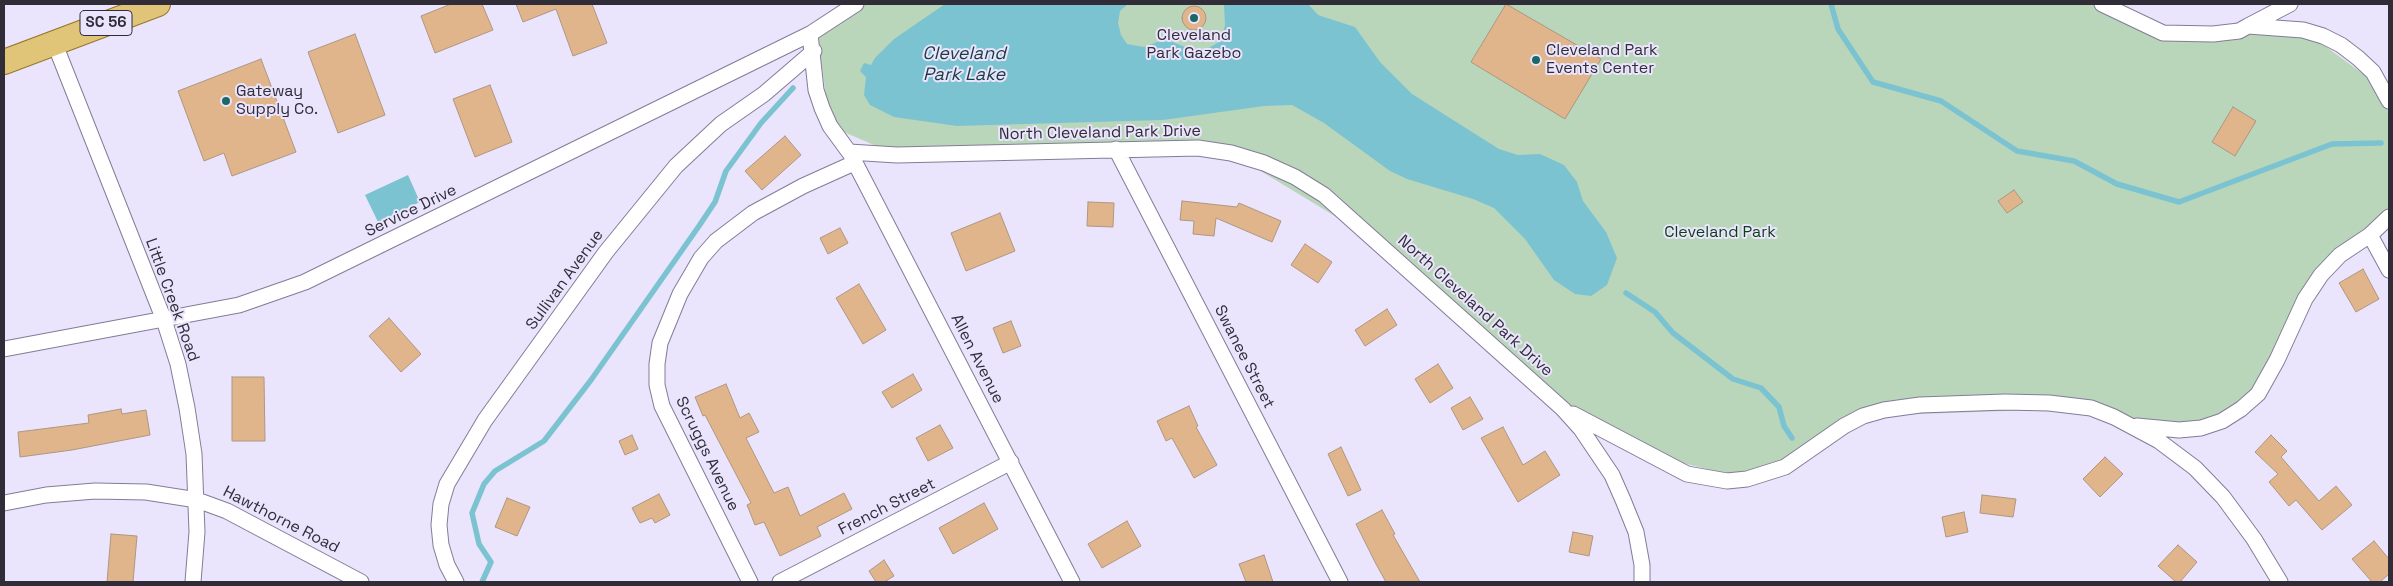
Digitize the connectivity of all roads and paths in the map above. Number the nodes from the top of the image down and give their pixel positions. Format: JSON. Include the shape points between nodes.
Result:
{"nodes":[{"id":1,"x":158,"y":4,"type":"edge"},
{"id":2,"x":856,"y":4,"type":"edge"},
{"id":3,"x":2102,"y":4,"type":"edge"},
{"id":4,"x":2290,"y":4,"type":"edge"},
{"id":5,"x":2248,"y":26,"type":"junction"},
{"id":6,"x":810,"y":34,"type":"junction"},
{"id":7,"x":54,"y":42,"type":"junction"},
{"id":8,"x":814,"y":51,"type":"junction"},
{"id":9,"x":4,"y":62,"type":"edge"},
{"id":10,"x":2389,"y":101,"type":"edge"},
{"id":11,"x":1116,"y":149,"type":"junction"},
{"id":12,"x":852,"y":158,"type":"junction"},
{"id":13,"x":2389,"y":217,"type":"edge"},
{"id":14,"x":2370,"y":234,"type":"junction"},
{"id":15,"x":2389,"y":270,"type":"edge"},
{"id":16,"x":164,"y":320,"type":"junction"},
{"id":17,"x":4,"y":349,"type":"edge"},
{"id":18,"x":1563,"y":408,"type":"junction"},
{"id":19,"x":2133,"y":426,"type":"junction"},
{"id":20,"x":1011,"y":462,"type":"junction"},
{"id":21,"x":197,"y":500,"type":"junction"},
{"id":22,"x":4,"y":502,"type":"edge"},
{"id":23,"x":193,"y":582,"type":"edge"},
{"id":24,"x":361,"y":582,"type":"edge"},
{"id":25,"x":456,"y":582,"type":"edge"},
{"id":26,"x":750,"y":582,"type":"edge"},
{"id":27,"x":780,"y":582,"type":"edge"},
{"id":28,"x":1072,"y":582,"type":"edge"},
{"id":29,"x":1340,"y":582,"type":"edge"},
{"id":30,"x":1642,"y":582,"type":"edge"},
{"id":31,"x":2280,"y":582,"type":"edge"}],
"edges":[{"from":1,"to":7,"type":"main road","number":"SC 56"},
{"from":2,"to":6,"type":"street"},
{"from":3,"to":5,"type":"street","via":[[2163,33],[2213,34],[2239,31]]},
{"from":4,"to":5,"type":"street"},
{"from":5,"to":10,"type":"street","via":[[2303,30],[2341,45],[2373,72]]},
{"from":6,"to":8,"type":"street"},
{"from":6,"to":16,"type":"street","name":"Service Drive","via":[[305,282],[239,305]]},
{"from":7,"to":9,"type":"main road","number":"SC 56"},
{"from":7,"to":16,"type":"street","name":"Little Creek Road"},
{"from":8,"to":12,"type":"street","via":[[814,71],[822,108]]},
{"from":8,"to":25,"type":"street","name":"Sullivan Avenue","via":[[764,94],[721,124],[676,166],[606,252],[485,420],[447,484],[441,504],[441,545]]},
{"from":11,"to":12,"type":"street","name":"North Cleveland Park Drive"},
{"from":11,"to":18,"type":"street","name":"North Cleveland Park Drive","via":[[1198,148],[1231,153],[1295,177],[1350,217]]},
{"from":11,"to":29,"type":"street","name":"Swanee Street"},
{"from":12,"to":20,"type":"street","name":"Allen Avenue"},
{"from":12,"to":26,"type":"street","name":"Scruggs Avenue","via":[[753,213],[716,241],[701,258],[680,294],[660,343],[656,364],[662,406]]},
{"from":13,"to":14,"type":"street"},
{"from":14,"to":15,"type":"street"},
{"from":14,"to":19,"type":"street","via":[[2340,255],[2304,299],[2277,360],[2258,394],[2242,410],[2201,428],[2179,430]]},
{"from":16,"to":17,"type":"street","name":"Service Drive"},
{"from":16,"to":21,"type":"street","name":"Little Creek Road","via":[[187,408]]},
{"from":18,"to":19,"type":"street","name":"North Cleveland Park Drive","via":[[1681,471],[1727,481],[1747,480],[1785,467],[1863,416],[1920,405],[2049,403],[2091,408]]},
{"from":18,"to":30,"type":"street","name":"North Cleveland Park Drive","via":[[1598,451],[1616,483],[1636,532]]},
{"from":19,"to":31,"type":"street","via":[[2180,455],[2210,482],[2254,539]]},
{"from":20,"to":27,"type":"street","name":"French Street"},
{"from":20,"to":28,"type":"street","name":"Allen Avenue"},
{"from":21,"to":22,"type":"street","name":"Hawthorne Road","via":[[146,492],[95,491]]},
{"from":21,"to":23,"type":"street","name":"Little Creek Road"},
{"from":21,"to":24,"type":"street","name":"Hawthorne Road","via":[[228,510]]}]}
